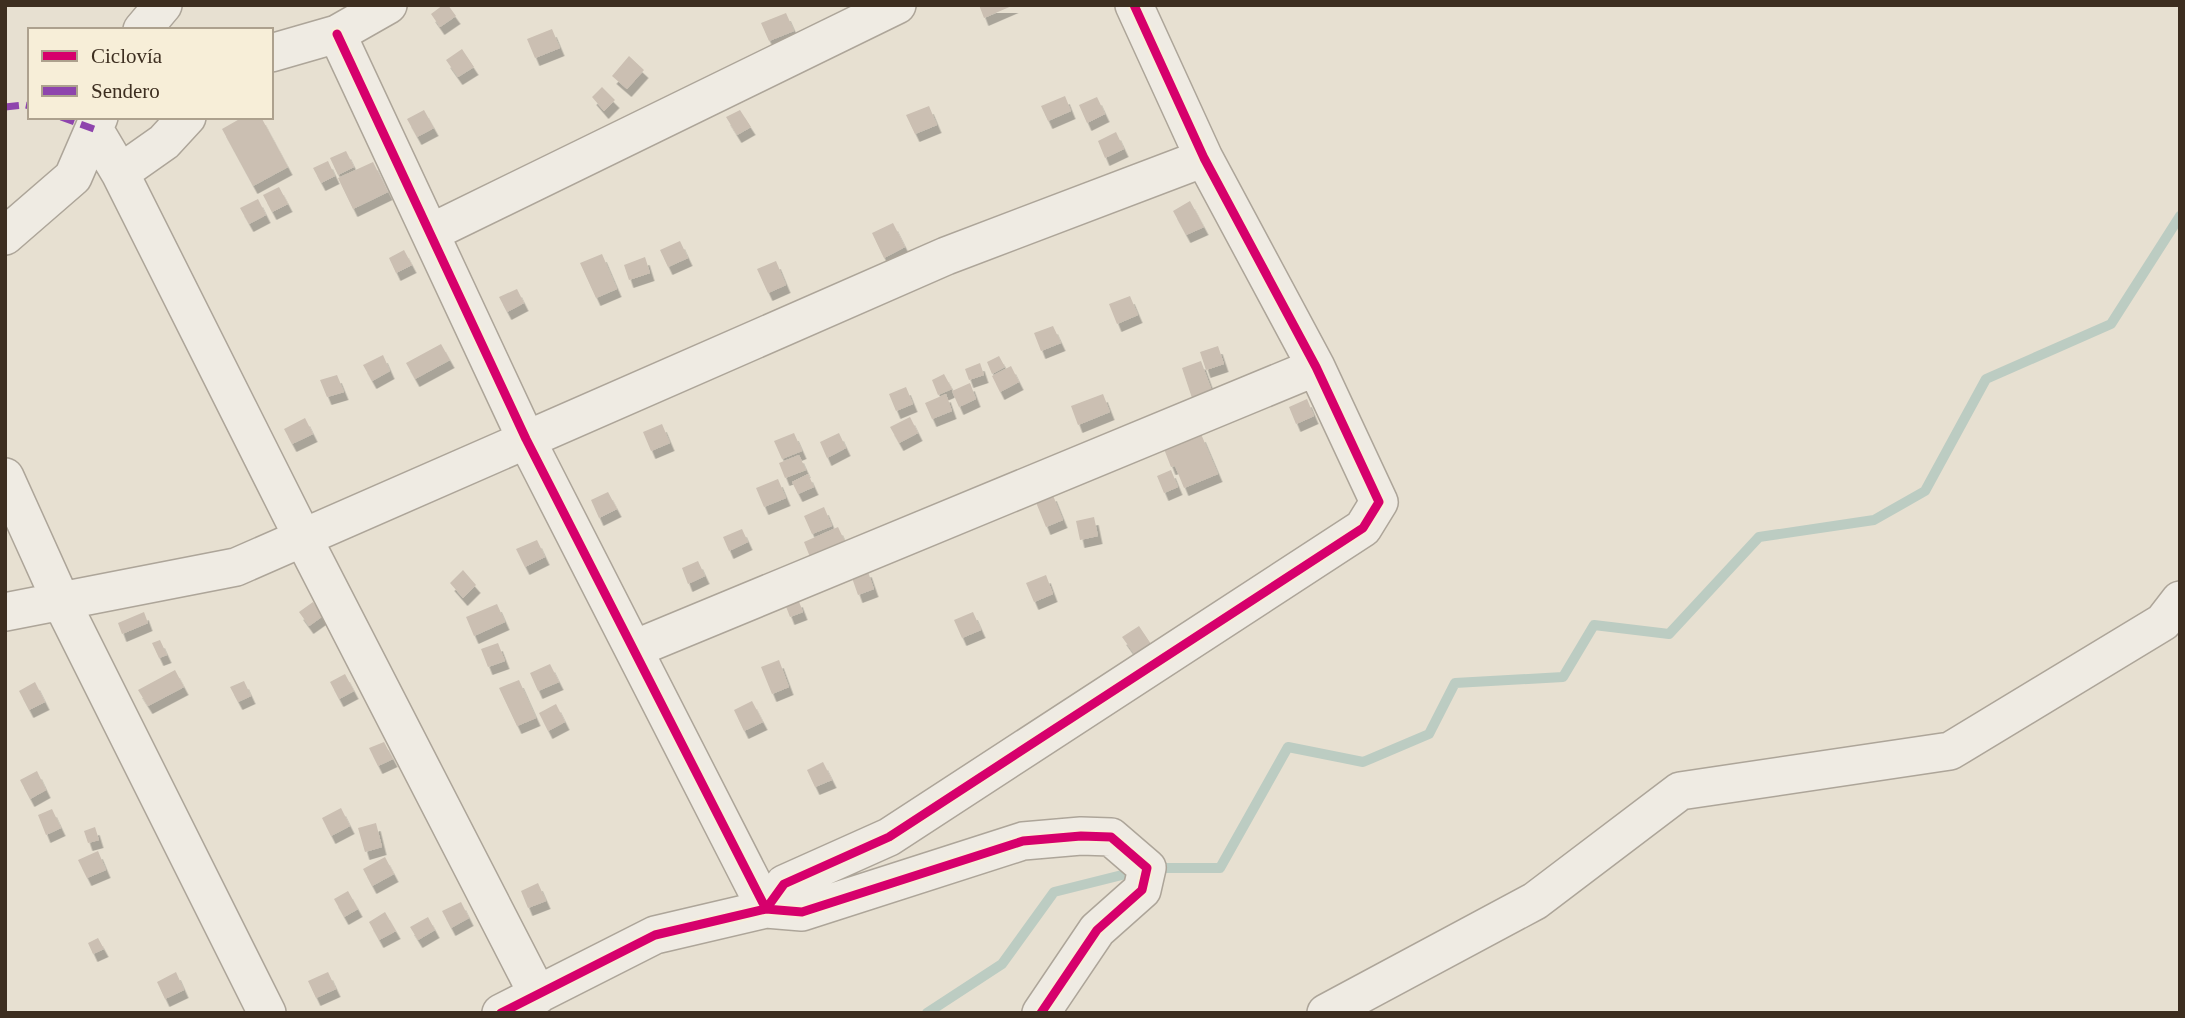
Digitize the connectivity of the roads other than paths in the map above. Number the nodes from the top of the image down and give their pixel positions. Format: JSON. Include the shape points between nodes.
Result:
{"nodes":[{"id":1,"x":163,"y":5,"type":"edge"},
{"id":2,"x":388,"y":5,"type":"edge"},
{"id":3,"x":897,"y":5,"type":"edge"},
{"id":4,"x":1135,"y":5,"type":"edge"},
{"id":5,"x":144,"y":28,"type":"edge"},
{"id":6,"x":337,"y":34,"type":"junction"},
{"id":7,"x":273,"y":52,"type":"edge"},
{"id":8,"x":185,"y":119,"type":"edge"},
{"id":9,"x":97,"y":123,"type":"edge"},
{"id":10,"x":1204,"y":158,"type":"junction"},
{"id":11,"x":120,"y":173,"type":"junction"},
{"id":12,"x":430,"y":233,"type":"junction"},
{"id":13,"x":5,"y":236,"type":"edge"},
{"id":14,"x":1316,"y":367,"type":"junction"},
{"id":15,"x":526,"y":439,"type":"junction"},
{"id":16,"x":5,"y":477,"type":"edge"},
{"id":17,"x":303,"y":538,"type":"junction"},
{"id":18,"x":2180,"y":600,"type":"edge"},
{"id":19,"x":61,"y":601,"type":"junction"},
{"id":20,"x":5,"y":612,"type":"edge"},
{"id":21,"x":634,"y":649,"type":"junction"},
{"id":22,"x":766,"y":908,"type":"junction"},
{"id":23,"x":538,"y":995,"type":"junction"},
{"id":24,"x":267,"y":1013,"type":"edge"},
{"id":25,"x":501,"y":1013,"type":"edge"},
{"id":26,"x":1041,"y":1013,"type":"edge"},
{"id":27,"x":1326,"y":1013,"type":"edge"}],
"edges":[{"from":1,"to":5,"type":"street"},
{"from":2,"to":6,"type":"street"},
{"from":3,"to":12,"type":"street"},
{"from":4,"to":10,"type":"street"},
{"from":6,"to":7,"type":"street"},
{"from":6,"to":12,"type":"street"},
{"from":8,"to":11,"type":"street","via":[[164,142]]},
{"from":9,"to":11,"type":"street"},
{"from":9,"to":13,"type":"street","via":[[73,177]]},
{"from":10,"to":14,"type":"street"},
{"from":10,"to":15,"type":"street","via":[[946,256]]},
{"from":11,"to":17,"type":"street"},
{"from":12,"to":15,"type":"street"},
{"from":14,"to":21,"type":"street"},
{"from":14,"to":22,"type":"street","via":[[1379,502],[1363,528],[889,837],[784,884]]},
{"from":15,"to":17,"type":"street"},
{"from":15,"to":21,"type":"street"},
{"from":16,"to":19,"type":"street"},
{"from":17,"to":19,"type":"street","via":[[236,567]]},
{"from":17,"to":23,"type":"street"},
{"from":18,"to":27,"type":"street","via":[[2163,622],[1950,751],[1680,791],[1535,901]]},
{"from":19,"to":20,"type":"street"},
{"from":19,"to":24,"type":"street"},
{"from":21,"to":22,"type":"street"},
{"from":22,"to":23,"type":"street","via":[[655,935]]},
{"from":22,"to":26,"type":"street","via":[[802,912],[1023,841],[1111,837],[1147,868],[1142,890],[1097,930]]},
{"from":23,"to":25,"type":"street"}]}
